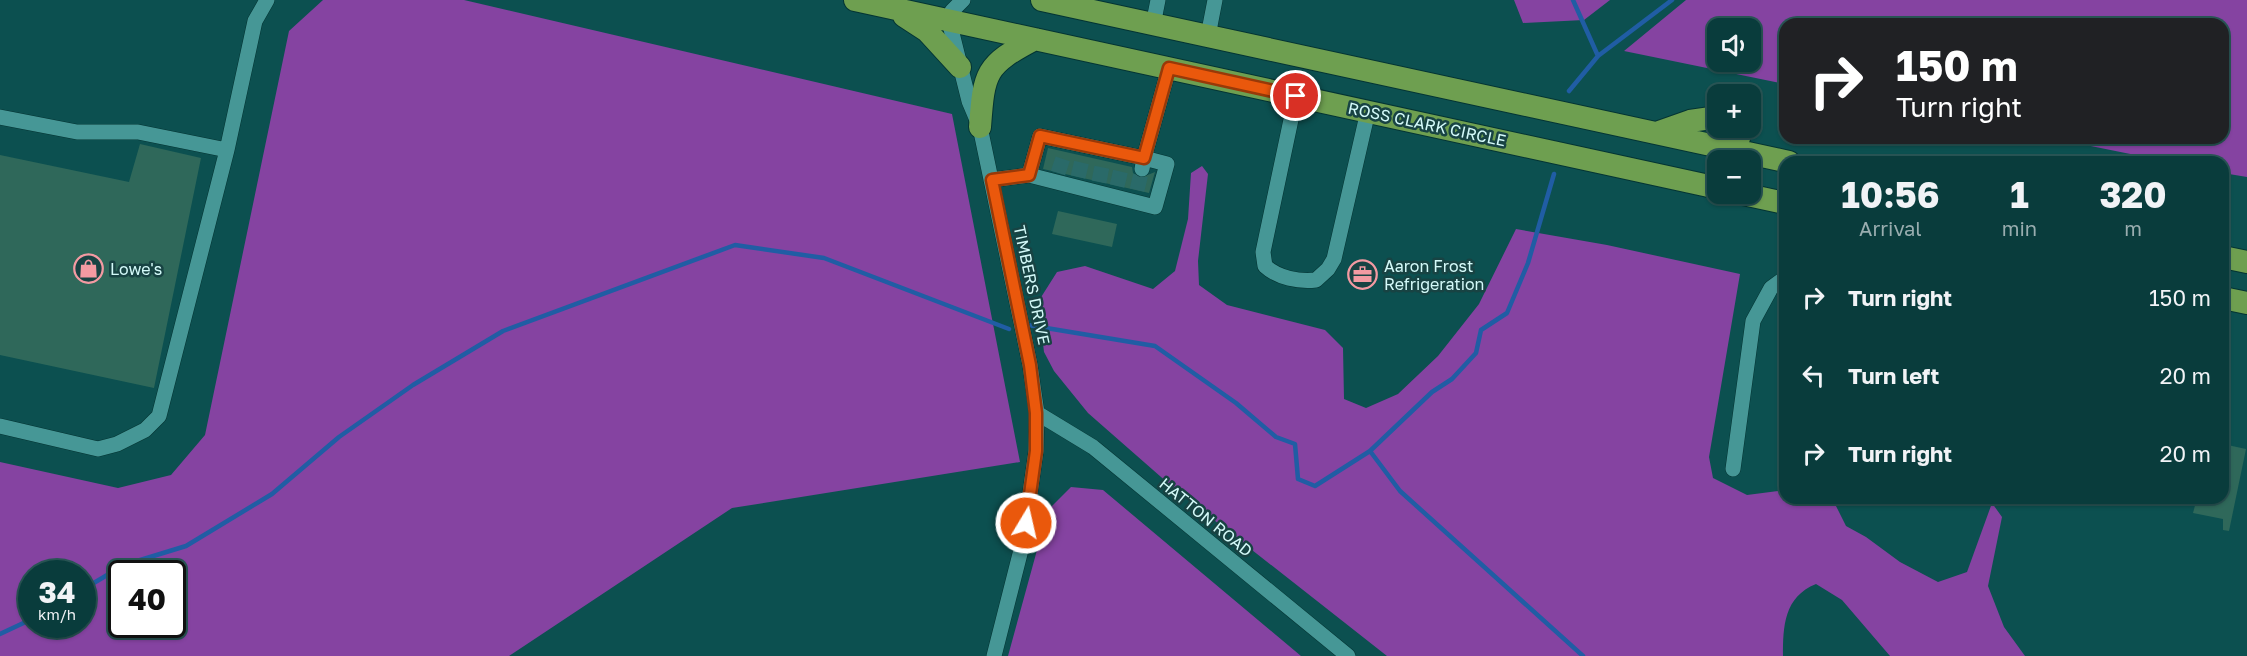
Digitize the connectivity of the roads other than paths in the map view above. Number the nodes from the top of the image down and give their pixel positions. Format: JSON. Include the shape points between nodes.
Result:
{"nodes":[{"id":1,"x":267,"y":0,"type":"edge"},
{"id":2,"x":855,"y":0,"type":"edge"},
{"id":3,"x":963,"y":0,"type":"edge"},
{"id":4,"x":1042,"y":0,"type":"edge"},
{"id":5,"x":1158,"y":0,"type":"edge"},
{"id":6,"x":1215,"y":0,"type":"edge"},
{"id":7,"x":899,"y":4,"type":"edge"},
{"id":8,"x":1089,"y":5,"type":"edge"},
{"id":9,"x":949,"y":21,"type":"junction"},
{"id":10,"x":1153,"y":25,"type":"junction"},
{"id":11,"x":1208,"y":36,"type":"junction"},
{"id":12,"x":1035,"y":39,"type":"junction"},
{"id":13,"x":960,"y":67,"type":"junction"},
{"id":14,"x":1169,"y":68,"type":"junction"},
{"id":15,"x":1296,"y":96,"type":"junction"},
{"id":16,"x":1368,"y":111,"type":"junction"},
{"id":17,"x":0,"y":117,"type":"edge"},
{"id":18,"x":1707,"y":119,"type":"edge"},
{"id":19,"x":980,"y":127,"type":"junction"},
{"id":20,"x":1655,"y":133,"type":"junction"},
{"id":21,"x":227,"y":150,"type":"junction"},
{"id":22,"x":1716,"y":150,"type":"edge"},
{"id":23,"x":1761,"y":158,"type":"edge"},
{"id":24,"x":1779,"y":161,"type":"edge"},
{"id":25,"x":1143,"y":164,"type":"junction"},
{"id":26,"x":1029,"y":175,"type":"junction"},
{"id":27,"x":1707,"y":178,"type":"edge"},
{"id":28,"x":992,"y":180,"type":"junction"},
{"id":29,"x":1695,"y":183,"type":"junction"},
{"id":30,"x":1707,"y":186,"type":"edge"},
{"id":31,"x":1761,"y":198,"type":"edge"},
{"id":32,"x":1779,"y":202,"type":"edge"},
{"id":33,"x":2229,"y":258,"type":"edge"},
{"id":34,"x":2247,"y":262,"type":"edge"},
{"id":35,"x":1779,"y":282,"type":"edge"},
{"id":36,"x":2229,"y":299,"type":"edge"},
{"id":37,"x":2247,"y":303,"type":"edge"},
{"id":38,"x":1036,"y":413,"type":"junction"},
{"id":39,"x":0,"y":426,"type":"edge"},
{"id":40,"x":1733,"y":469,"type":"dead end"},
{"id":41,"x":994,"y":656,"type":"edge"},
{"id":42,"x":1348,"y":656,"type":"edge"}],
"edges":[{"from":1,"to":21,"type":"street","via":[[255,21]]},
{"from":2,"to":7,"type":"highway","name":"ROSS CLARK CIRCLE"},
{"from":3,"to":9,"type":"street","via":[[952,11]]},
{"from":4,"to":8,"type":"highway"},
{"from":5,"to":10,"type":"street"},
{"from":6,"to":11,"type":"street"},
{"from":7,"to":9,"type":"highway","name":"ROSS CLARK CIRCLE"},
{"from":7,"to":13,"type":"highway"},
{"from":8,"to":10,"type":"highway"},
{"from":9,"to":12,"type":"highway","name":"ROSS CLARK CIRCLE"},
{"from":9,"to":13,"type":"street","name":"TIMBERS DRIVE"},
{"from":10,"to":11,"type":"highway"},
{"from":11,"to":20,"type":"highway"},
{"from":12,"to":14,"type":"highway","name":"ROSS CLARK CIRCLE"},
{"from":12,"to":19,"type":"highway","via":[[1006,54],[988,74]]},
{"from":13,"to":19,"type":"street","name":"TIMBERS DRIVE"},
{"from":14,"to":15,"type":"highway","name":"ROSS CLARK CIRCLE"},
{"from":14,"to":25,"type":"street"},
{"from":15,"to":16,"type":"highway","name":"ROSS CLARK CIRCLE"},
{"from":15,"to":16,"type":"street","via":[[1263,252],[1265,266],[1284,277],[1316,280],[1328,269],[1342,226]]},
{"from":16,"to":29,"type":"highway","name":"ROSS CLARK CIRCLE"},
{"from":17,"to":21,"type":"street","via":[[77,132],[138,132]]},
{"from":18,"to":20,"type":"highway"},
{"from":19,"to":28,"type":"street","name":"TIMBERS DRIVE"},
{"from":20,"to":22,"type":"highway"},
{"from":21,"to":39,"type":"street","via":[[159,416],[145,430],[98,449]]},
{"from":23,"to":24,"type":"highway"},
{"from":25,"to":26,"type":"street","via":[[1066,147],[1040,136]]},
{"from":25,"to":26,"type":"street","via":[[1167,164],[1155,207],[1116,191]]},
{"from":26,"to":28,"type":"street"},
{"from":27,"to":29,"type":"highway"},
{"from":28,"to":38,"type":"street","name":"TIMBERS DRIVE","via":[[1030,365]]},
{"from":29,"to":30,"type":"highway","name":"ROSS CLARK CIRCLE"},
{"from":31,"to":32,"type":"highway"},
{"from":33,"to":34,"type":"highway"},
{"from":35,"to":40,"type":"street","via":[[1771,288],[1753,321]]},
{"from":36,"to":37,"type":"highway"},
{"from":38,"to":41,"type":"street","name":"TIMBERS DRIVE","via":[[1036,451],[1023,542]]},
{"from":38,"to":42,"type":"street","name":"HATTON ROAD","via":[[1093,447]]}]}
